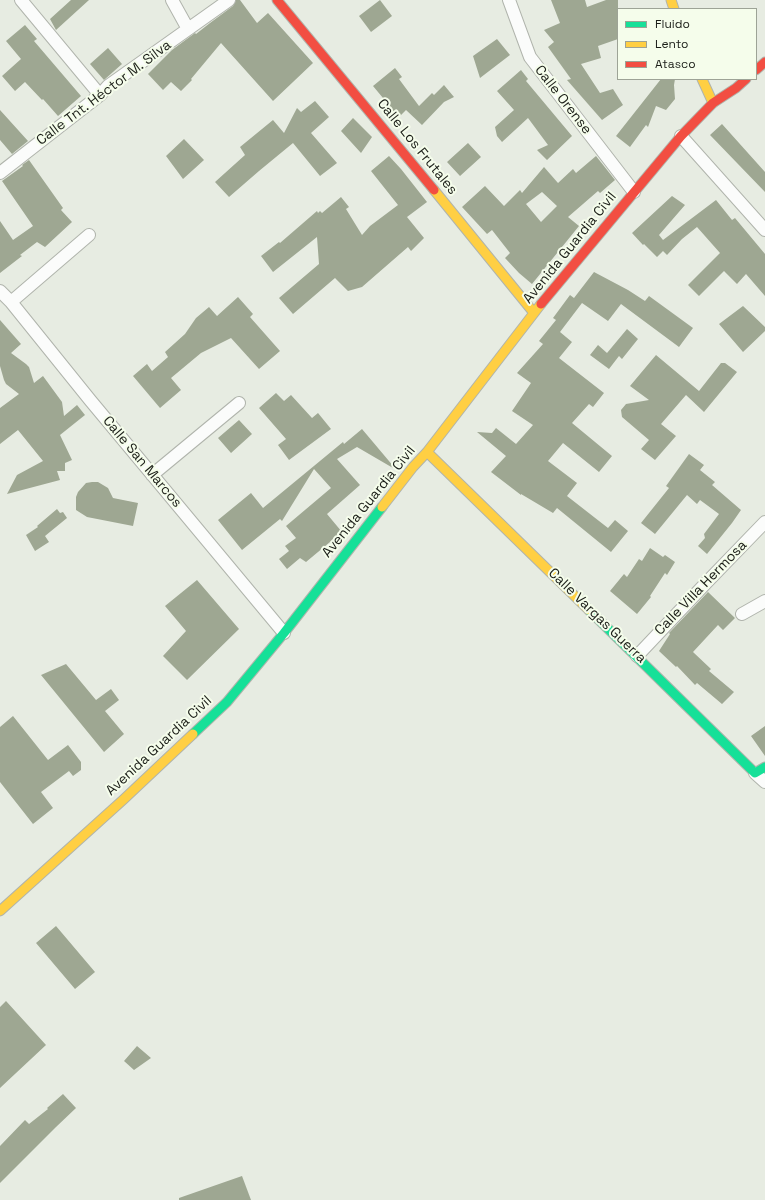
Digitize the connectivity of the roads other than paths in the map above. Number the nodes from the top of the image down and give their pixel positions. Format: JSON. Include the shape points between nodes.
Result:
{"nodes":[{"id":1,"x":21,"y":0,"type":"edge"},
{"id":2,"x":172,"y":0,"type":"edge"},
{"id":3,"x":229,"y":0,"type":"edge"},
{"id":4,"x":277,"y":0,"type":"edge"},
{"id":5,"x":509,"y":0,"type":"edge"},
{"id":6,"x":188,"y":30,"type":"junction"},
{"id":7,"x":765,"y":62,"type":"edge"},
{"id":8,"x":757,"y":69,"type":"edge"},
{"id":9,"x":702,"y":80,"type":"edge"},
{"id":10,"x":745,"y":80,"type":"edge"},
{"id":11,"x":100,"y":96,"type":"junction"},
{"id":12,"x":713,"y":103,"type":"junction"},
{"id":13,"x":681,"y":136,"type":"junction"},
{"id":14,"x":0,"y":173,"type":"edge"},
{"id":15,"x":634,"y":192,"type":"junction"},
{"id":16,"x":765,"y":230,"type":"edge"},
{"id":17,"x":89,"y":235,"type":"dead end"},
{"id":18,"x":0,"y":291,"type":"edge"},
{"id":19,"x":11,"y":302,"type":"junction"},
{"id":20,"x":534,"y":313,"type":"junction"},
{"id":21,"x":239,"y":403,"type":"dead end"},
{"id":22,"x":427,"y":452,"type":"junction"},
{"id":23,"x":152,"y":475,"type":"junction"},
{"id":24,"x":765,"y":522,"type":"edge"},
{"id":25,"x":765,"y":601,"type":"edge"},
{"id":26,"x":742,"y":614,"type":"dead end"},
{"id":27,"x":284,"y":633,"type":"junction"},
{"id":28,"x":637,"y":656,"type":"junction"},
{"id":29,"x":760,"y":770,"type":"edge"},
{"id":30,"x":765,"y":782,"type":"edge"},
{"id":31,"x":0,"y":911,"type":"edge"}],
"edges":[{"from":1,"to":11,"type":"street"},
{"from":2,"to":6,"type":"street"},
{"from":3,"to":6,"type":"street","name":"Calle Tnt. Héctor M. Silva"},
{"from":4,"to":20,"type":"main road","name":"Calle Los Frutales"},
{"from":5,"to":15,"type":"street","name":"Calle Orense","via":[[530,56]]},
{"from":6,"to":11,"type":"street","name":"Calle Tnt. Héctor M. Silva","via":[[108,86]]},
{"from":7,"to":8,"type":"main road"},
{"from":9,"to":12,"type":"main road"},
{"from":10,"to":12,"type":"main road","name":"Avenida Guardia Civil"},
{"from":11,"to":14,"type":"street","name":"Calle Tnt. Héctor M. Silva"},
{"from":12,"to":13,"type":"main road","name":"Avenida Guardia Civil"},
{"from":13,"to":15,"type":"main road","name":"Avenida Guardia Civil"},
{"from":13,"to":16,"type":"street"},
{"from":15,"to":20,"type":"main road","name":"Avenida Guardia Civil"},
{"from":17,"to":19,"type":"street"},
{"from":18,"to":19,"type":"street","name":"Calle San Marcos"},
{"from":19,"to":23,"type":"street","name":"Calle San Marcos"},
{"from":20,"to":22,"type":"main road","name":"Avenida Guardia Civil"},
{"from":21,"to":23,"type":"street"},
{"from":22,"to":27,"type":"main road","name":"Avenida Guardia Civil"},
{"from":22,"to":28,"type":"main road","name":"Calle Vargas Guerra"},
{"from":23,"to":27,"type":"street","name":"Calle San Marcos"},
{"from":24,"to":28,"type":"street","name":"Calle Villa Hermosa"},
{"from":25,"to":26,"type":"street"},
{"from":27,"to":31,"type":"main road","name":"Avenida Guardia Civil","via":[[227,702]]},
{"from":28,"to":29,"type":"main road","name":"Calle Vargas Guerra"},
{"from":29,"to":30,"type":"street","name":"Calle Vargas Guerra"}]}
